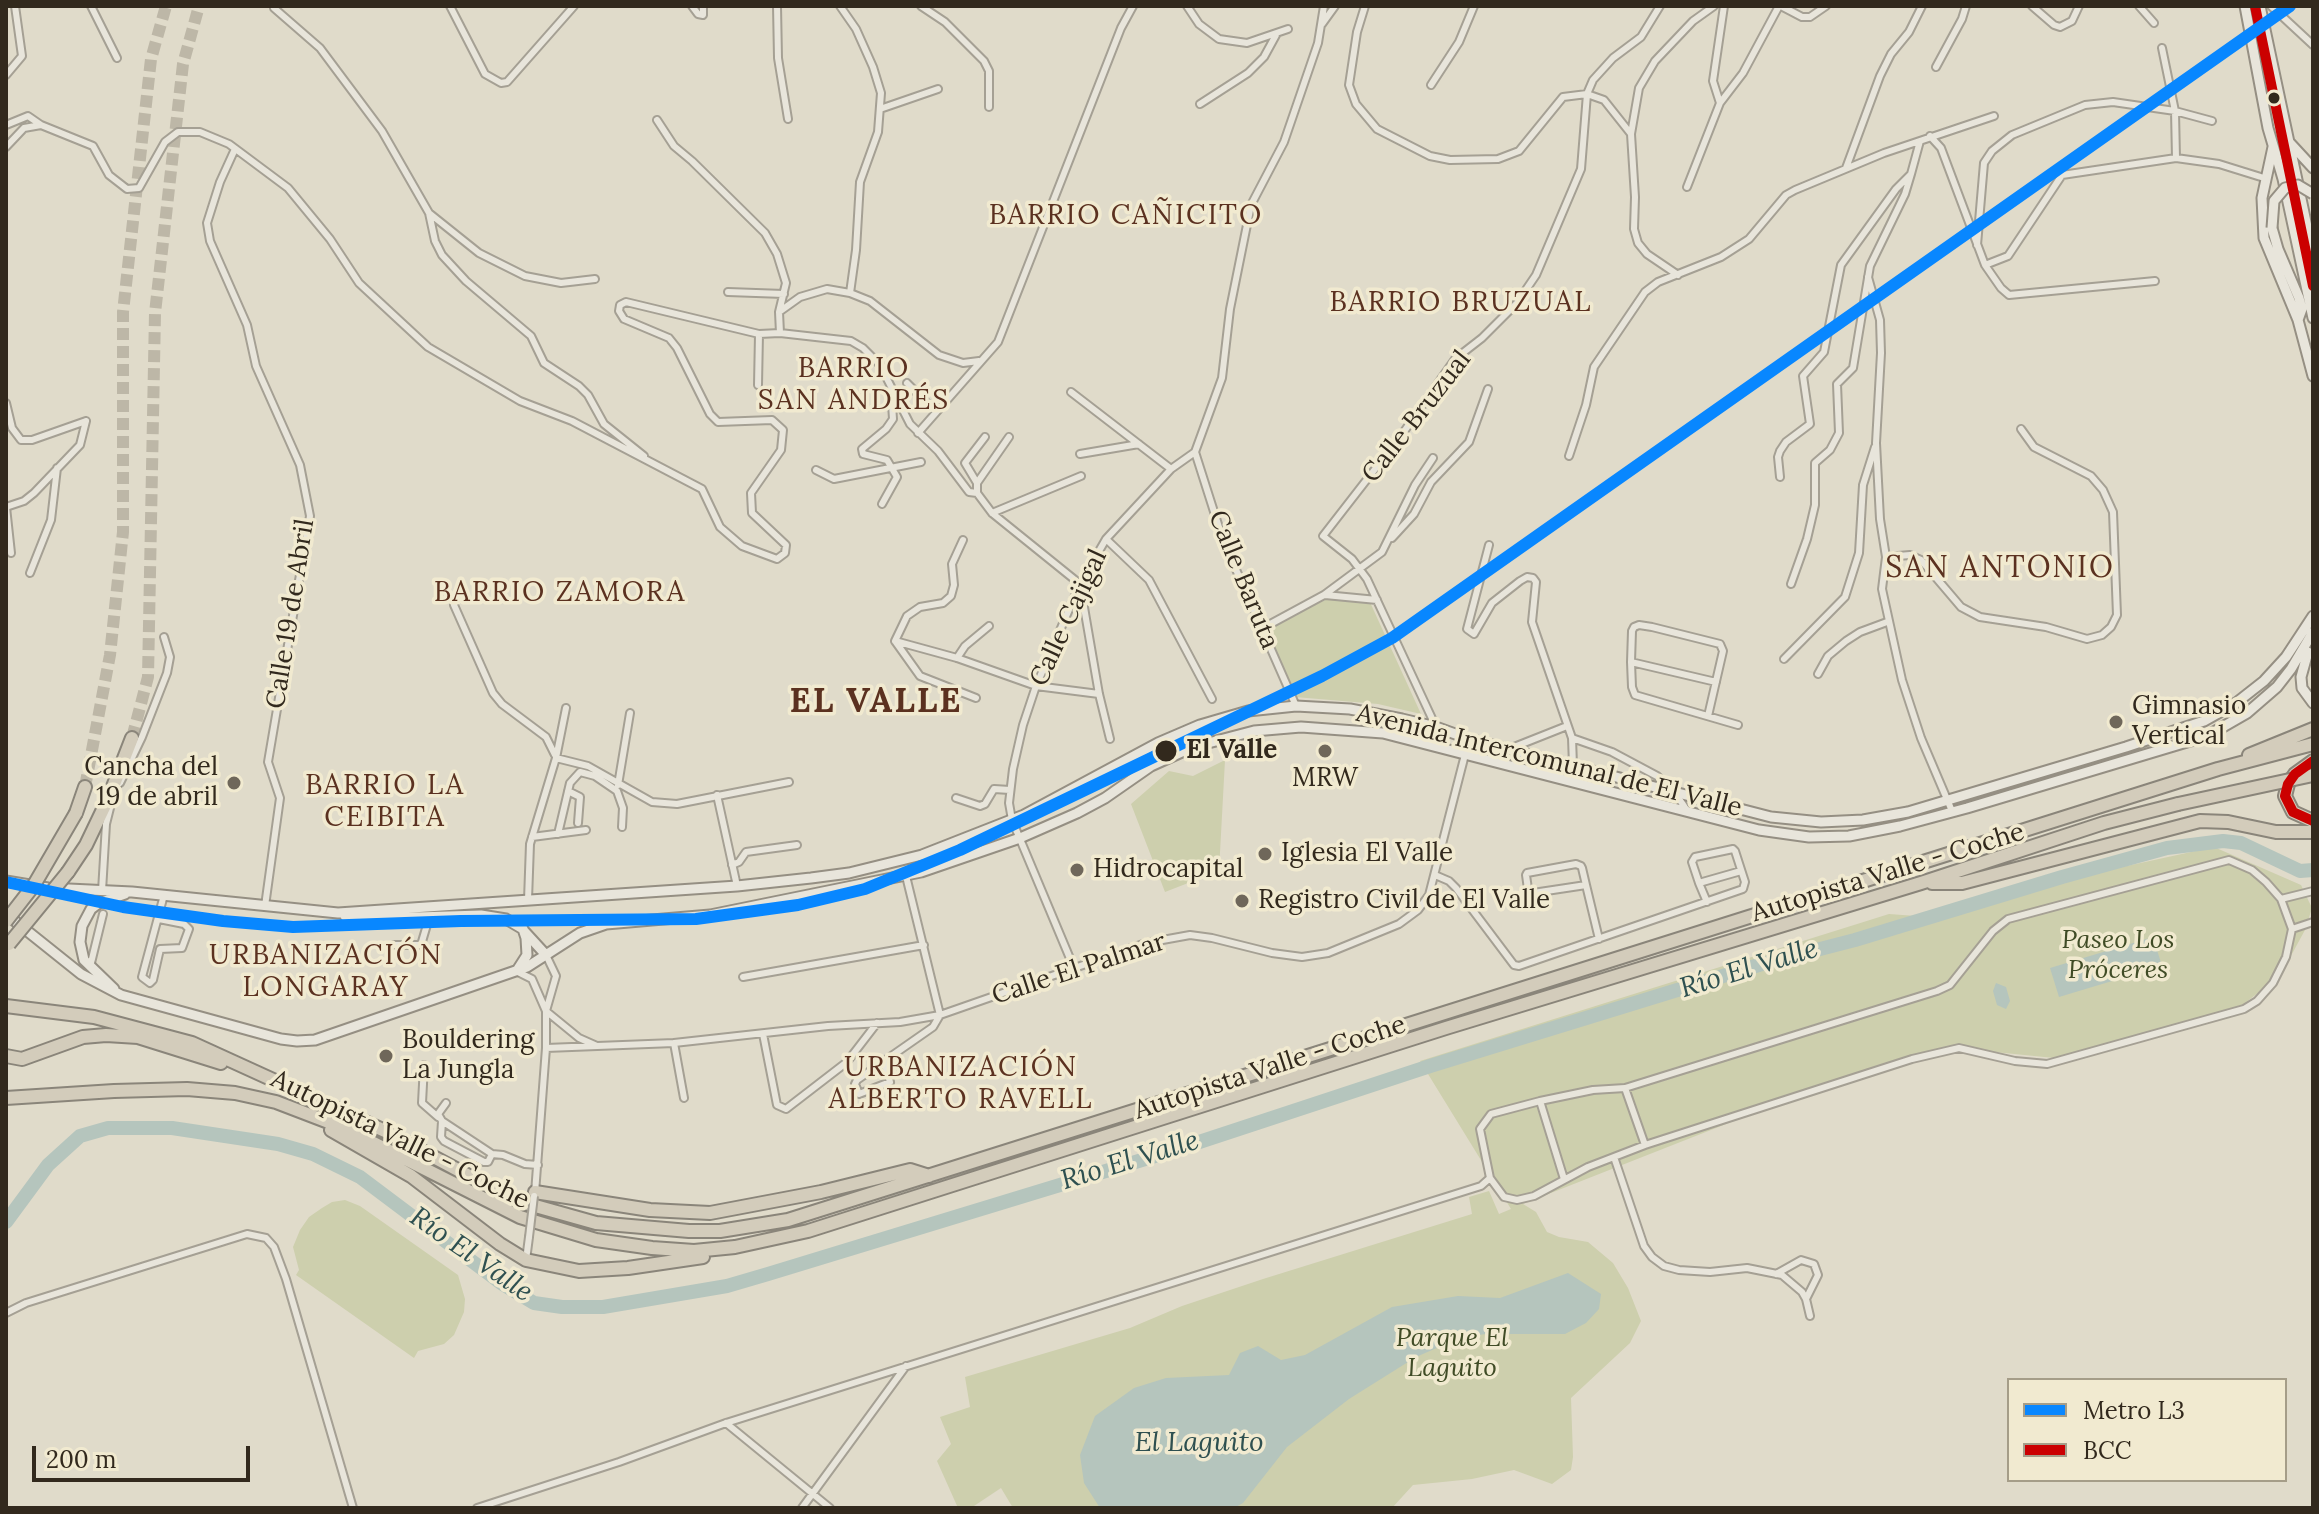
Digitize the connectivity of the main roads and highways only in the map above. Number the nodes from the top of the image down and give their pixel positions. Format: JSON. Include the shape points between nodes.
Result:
{"nodes":[{"id":1,"x":2245,"y":6,"type":"edge"},
{"id":2,"x":2264,"y":7,"type":"edge"},
{"id":3,"x":2289,"y":142,"type":"junction"},
{"id":4,"x":2273,"y":147,"type":"junction"},
{"id":5,"x":2313,"y":168,"type":"edge"},
{"id":6,"x":2313,"y":194,"type":"edge"},
{"id":7,"x":2313,"y":255,"type":"edge"},
{"id":8,"x":2293,"y":282,"type":"junction"},
{"id":9,"x":2312,"y":316,"type":"edge"},
{"id":10,"x":2298,"y":320,"type":"junction"},
{"id":11,"x":2313,"y":376,"type":"edge"},
{"id":12,"x":2313,"y":606,"type":"edge"},
{"id":13,"x":2313,"y":616,"type":"edge"},
{"id":14,"x":2311,"y":631,"type":"edge"},
{"id":15,"x":2313,"y":703,"type":"edge"},
{"id":16,"x":2313,"y":729,"type":"edge"},
{"id":17,"x":132,"y":738,"type":"tunnel mouth"},
{"id":18,"x":2313,"y":744,"type":"edge"},
{"id":19,"x":2313,"y":761,"type":"edge"},
{"id":20,"x":2218,"y":769,"type":"junction"},
{"id":21,"x":2313,"y":775,"type":"edge"},
{"id":22,"x":85,"y":787,"type":"tunnel mouth"},
{"id":23,"x":2313,"y":821,"type":"edge"},
{"id":24,"x":2313,"y":832,"type":"edge"},
{"id":25,"x":6,"y":881,"type":"edge"},
{"id":26,"x":1921,"y":883,"type":"junction"},
{"id":27,"x":132,"y":892,"type":"junction"},
{"id":28,"x":338,"y":913,"type":"junction"},
{"id":29,"x":6,"y":914,"type":"edge"},
{"id":30,"x":6,"y":921,"type":"edge"},
{"id":31,"x":523,"y":929,"type":"junction"},
{"id":32,"x":7,"y":946,"type":"edge"},
{"id":33,"x":546,"y":955,"type":"junction"},
{"id":34,"x":515,"y":971,"type":"junction"},
{"id":35,"x":121,"y":995,"type":"junction"},
{"id":36,"x":6,"y":1006,"type":"edge"},
{"id":37,"x":6,"y":1056,"type":"edge"},
{"id":38,"x":263,"y":1074,"type":"junction"},
{"id":39,"x":6,"y":1098,"type":"edge"},
{"id":40,"x":294,"y":1108,"type":"junction"},
{"id":41,"x":929,"y":1176,"type":"junction"},
{"id":42,"x":535,"y":1194,"type":"road end"},
{"id":43,"x":808,"y":1231,"type":"junction"}],
"edges":[{"from":1,"to":4,"type":"main road"},
{"from":2,"to":3,"type":"main road"},
{"from":3,"to":5,"type":"main road"},
{"from":3,"to":7,"type":"main road"},
{"from":4,"to":9,"type":"main road"},
{"from":4,"to":10,"type":"main road","via":[[2261,219]]},
{"from":6,"to":8,"type":"main road","bridge":true,"via":[[2298,185],[2285,188],[2274,201],[2272,228]]},
{"from":8,"to":9,"type":"main road","via":[[2304,293]]},
{"from":8,"to":10,"type":"main road","via":[[2302,309]]},
{"from":10,"to":11,"type":"main road"},
{"from":12,"to":14,"type":"main road"},
{"from":13,"to":14,"type":"main road"},
{"from":14,"to":15,"type":"main road","via":[[2301,677]]},
{"from":14,"to":28,"type":"main road","name":"Avenida Intercomunal de El Valle","via":[[2264,681],[2204,721],[1884,817],[1821,822],[1771,817],[1436,727],[1365,711],[1296,706],[1248,711],[1200,725],[1012,820],[885,865],[737,886]]},
{"from":14,"to":33,"type":"main road","name":"Avenida Intercomunal de El Valle","via":[[2277,687],[2247,713],[2207,736],[1900,826],[1849,836],[1759,830],[1383,733],[1301,727],[1254,731],[1175,755],[1077,813],[1020,838],[906,876],[710,915],[606,924]]},
{"from":16,"to":20,"type":"highway"},
{"from":17,"to":32,"type":"highway","bridge":true,"via":[[96,824],[68,872]]},
{"from":18,"to":20,"type":"highway","name":"Autopista Valle - Coche"},
{"from":19,"to":23,"type":"highway","via":[[2295,774],[2285,796],[2293,812]]},
{"from":20,"to":41,"type":"highway","name":"Autopista Valle - Coche"},
{"from":21,"to":26,"type":"highway","name":"Autopista Valle - Coche","bridge":true,"via":[[2104,823]]},
{"from":22,"to":30,"type":"highway","bridge":true,"via":[[76,813],[34,885]]},
{"from":24,"to":26,"type":"highway","via":[[2200,821],[1962,883]]},
{"from":25,"to":27,"type":"main road","name":"Avenida Intercomunal de El Valle"},
{"from":26,"to":43,"type":"highway","name":"Autopista Valle - Coche"},
{"from":27,"to":28,"type":"main road","name":"Avenida Intercomunal de El Valle"},
{"from":27,"to":35,"type":"main road","via":[[99,903],[82,926],[80,951]]},
{"from":28,"to":31,"type":"main road","via":[[354,919],[492,916]]},
{"from":29,"to":35,"type":"main road","name":"Avenida Intercomunal de El Valle","via":[[81,974]]},
{"from":31,"to":33,"type":"main road"},
{"from":31,"to":34,"type":"main road","via":[[528,951]]},
{"from":33,"to":34,"type":"main road","name":"Avenida Intercomunal de El Valle"},
{"from":34,"to":35,"type":"main road","name":"Avenida Intercomunal de El Valle","via":[[315,1040],[297,1041]]},
{"from":36,"to":38,"type":"highway","name":"Autopista Valle - Coche","via":[[94,1017],[178,1039]]},
{"from":37,"to":38,"type":"highway","via":[[22,1059],[83,1037],[138,1037]]},
{"from":38,"to":41,"type":"highway","name":"Autopista Valle - Coche","via":[[514,1200],[596,1223],[689,1231],[741,1228],[788,1220]]},
{"from":39,"to":40,"type":"highway","name":"Autopista Valle - Coche","via":[[187,1089],[235,1093]]},
{"from":40,"to":43,"type":"highway","name":"Autopista Valle - Coche","via":[[520,1217],[596,1240],[694,1251]]},
{"from":40,"to":43,"type":"highway","via":[[411,1176],[526,1260],[579,1271],[628,1268],[733,1252]]},
{"from":41,"to":42,"type":"highway","via":[[910,1170],[701,1213]]}]}
